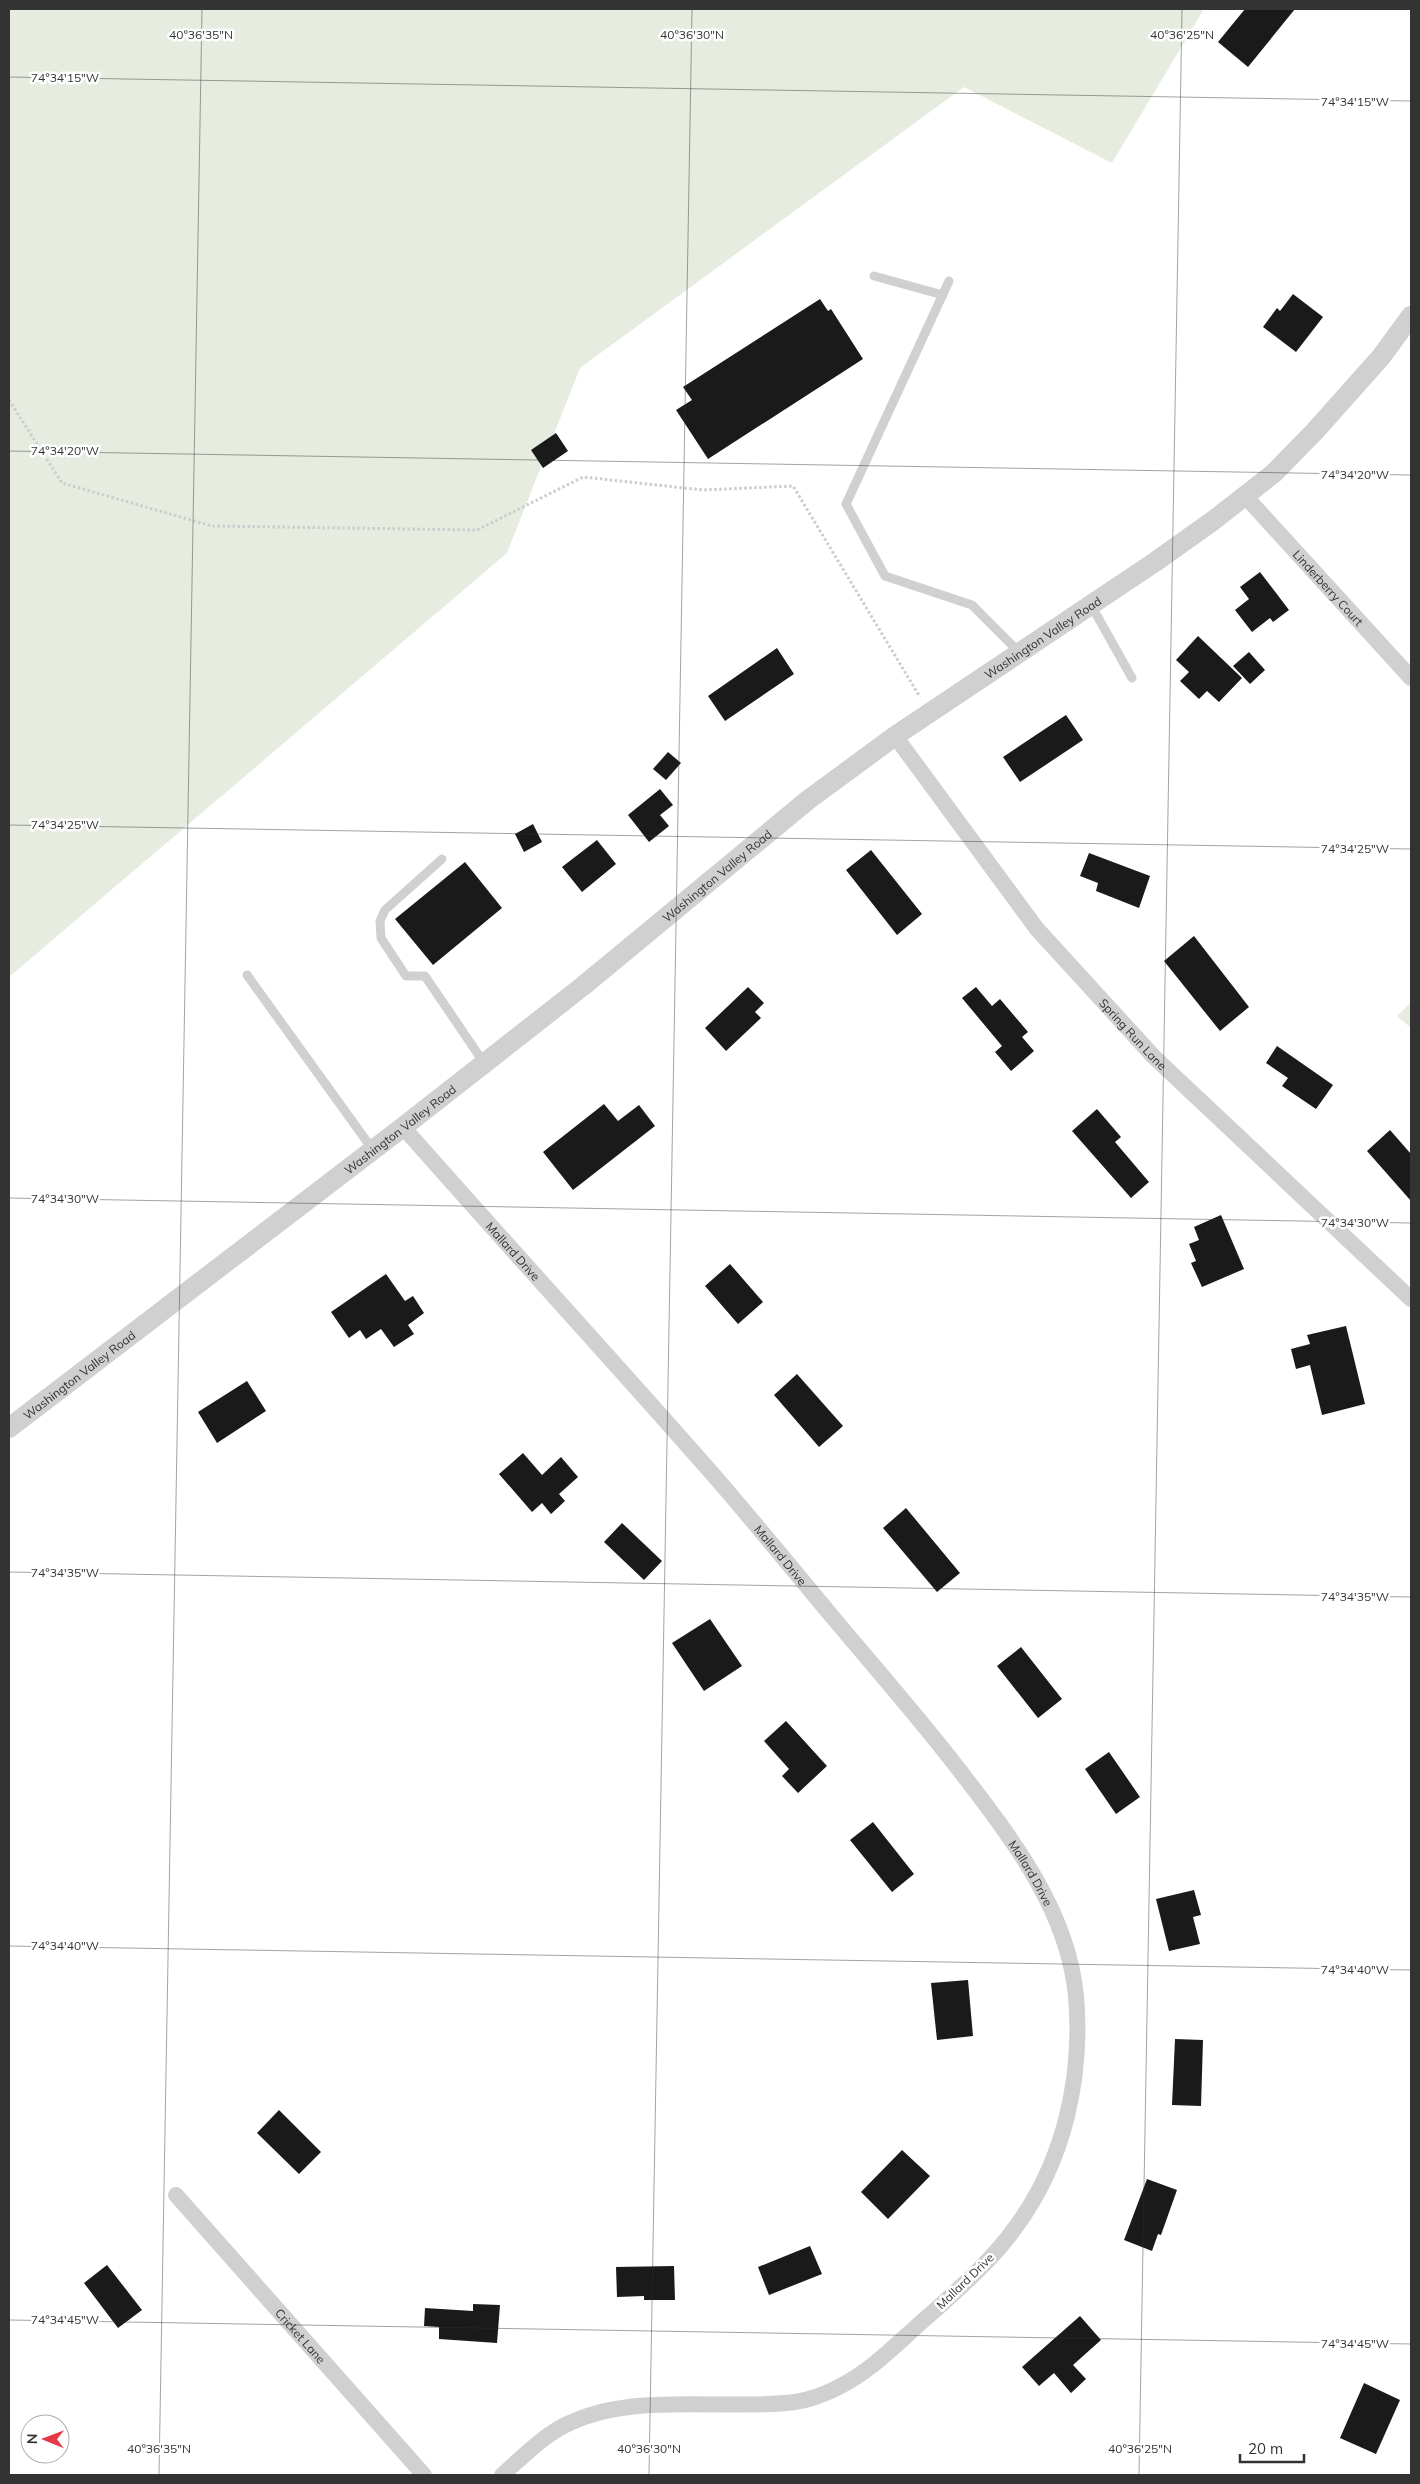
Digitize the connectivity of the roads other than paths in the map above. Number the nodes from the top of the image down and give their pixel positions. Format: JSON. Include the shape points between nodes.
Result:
{"nodes":[{"id":1,"x":874,"y":276,"type":"dead end"},
{"id":2,"x":949,"y":281,"type":"dead end"},
{"id":3,"x":943,"y":295,"type":"junction"},
{"id":4,"x":1411,"y":316,"type":"edge"},
{"id":5,"x":1245,"y":496,"type":"junction"},
{"id":6,"x":1091,"y":605,"type":"junction"},
{"id":7,"x":1020,"y":652,"type":"junction"},
{"id":8,"x":1132,"y":678,"type":"dead end"},
{"id":9,"x":1411,"y":678,"type":"edge"},
{"id":10,"x":895,"y":736,"type":"junction"},
{"id":11,"x":442,"y":859,"type":"dead end"},
{"id":12,"x":247,"y":975,"type":"dead end"},
{"id":13,"x":484,"y":1063,"type":"junction"},
{"id":14,"x":403,"y":1128,"type":"junction"},
{"id":15,"x":374,"y":1150,"type":"junction"},
{"id":16,"x":1411,"y":1299,"type":"edge"},
{"id":17,"x":9,"y":1428,"type":"edge"},
{"id":18,"x":176,"y":2195,"type":"dead end"},
{"id":19,"x":424,"y":2475,"type":"edge"},
{"id":20,"x":502,"y":2475,"type":"edge"}],
"edges":[{"from":1,"to":3,"type":"lane"},
{"from":2,"to":3,"type":"lane"},
{"from":3,"to":7,"type":"lane","via":[[846,504],[885,576],[972,605]]},
{"from":4,"to":5,"type":"street","name":"Washington Valley Road","via":[[1381,357],[1315,431],[1274,473]]},
{"from":5,"to":6,"type":"street","name":"Washington Valley Road"},
{"from":5,"to":9,"type":"street","name":"Linderberry Court"},
{"from":6,"to":7,"type":"street","name":"Washington Valley Road"},
{"from":6,"to":8,"type":"lane"},
{"from":7,"to":10,"type":"street","name":"Washington Valley Road"},
{"from":10,"to":13,"type":"street","name":"Washington Valley Road","via":[[808,800],[583,986]]},
{"from":10,"to":16,"type":"street","name":"Spring Run Lane","via":[[1037,929],[1141,1043]]},
{"from":11,"to":13,"type":"lane","via":[[385,910],[379,930],[406,976],[425,976]]},
{"from":12,"to":15,"type":"lane"},
{"from":13,"to":14,"type":"street","name":"Washington Valley Road"},
{"from":14,"to":15,"type":"street","name":"Washington Valley Road"},
{"from":14,"to":20,"type":"street","name":"Mallard Drive","via":[[714,1475],[946,1752],[1010,1836],[1038,1882],[1062,1933],[1075,1990],[1078,2042],[1071,2107],[1033,2202],[1014,2230],[976,2273],[870,2368],[827,2393],[798,2402],[631,2407],[601,2412],[570,2422],[546,2437]]},
{"from":15,"to":17,"type":"street","name":"Washington Valley Road"},
{"from":18,"to":19,"type":"street","name":"Cricket Lane"}]}
